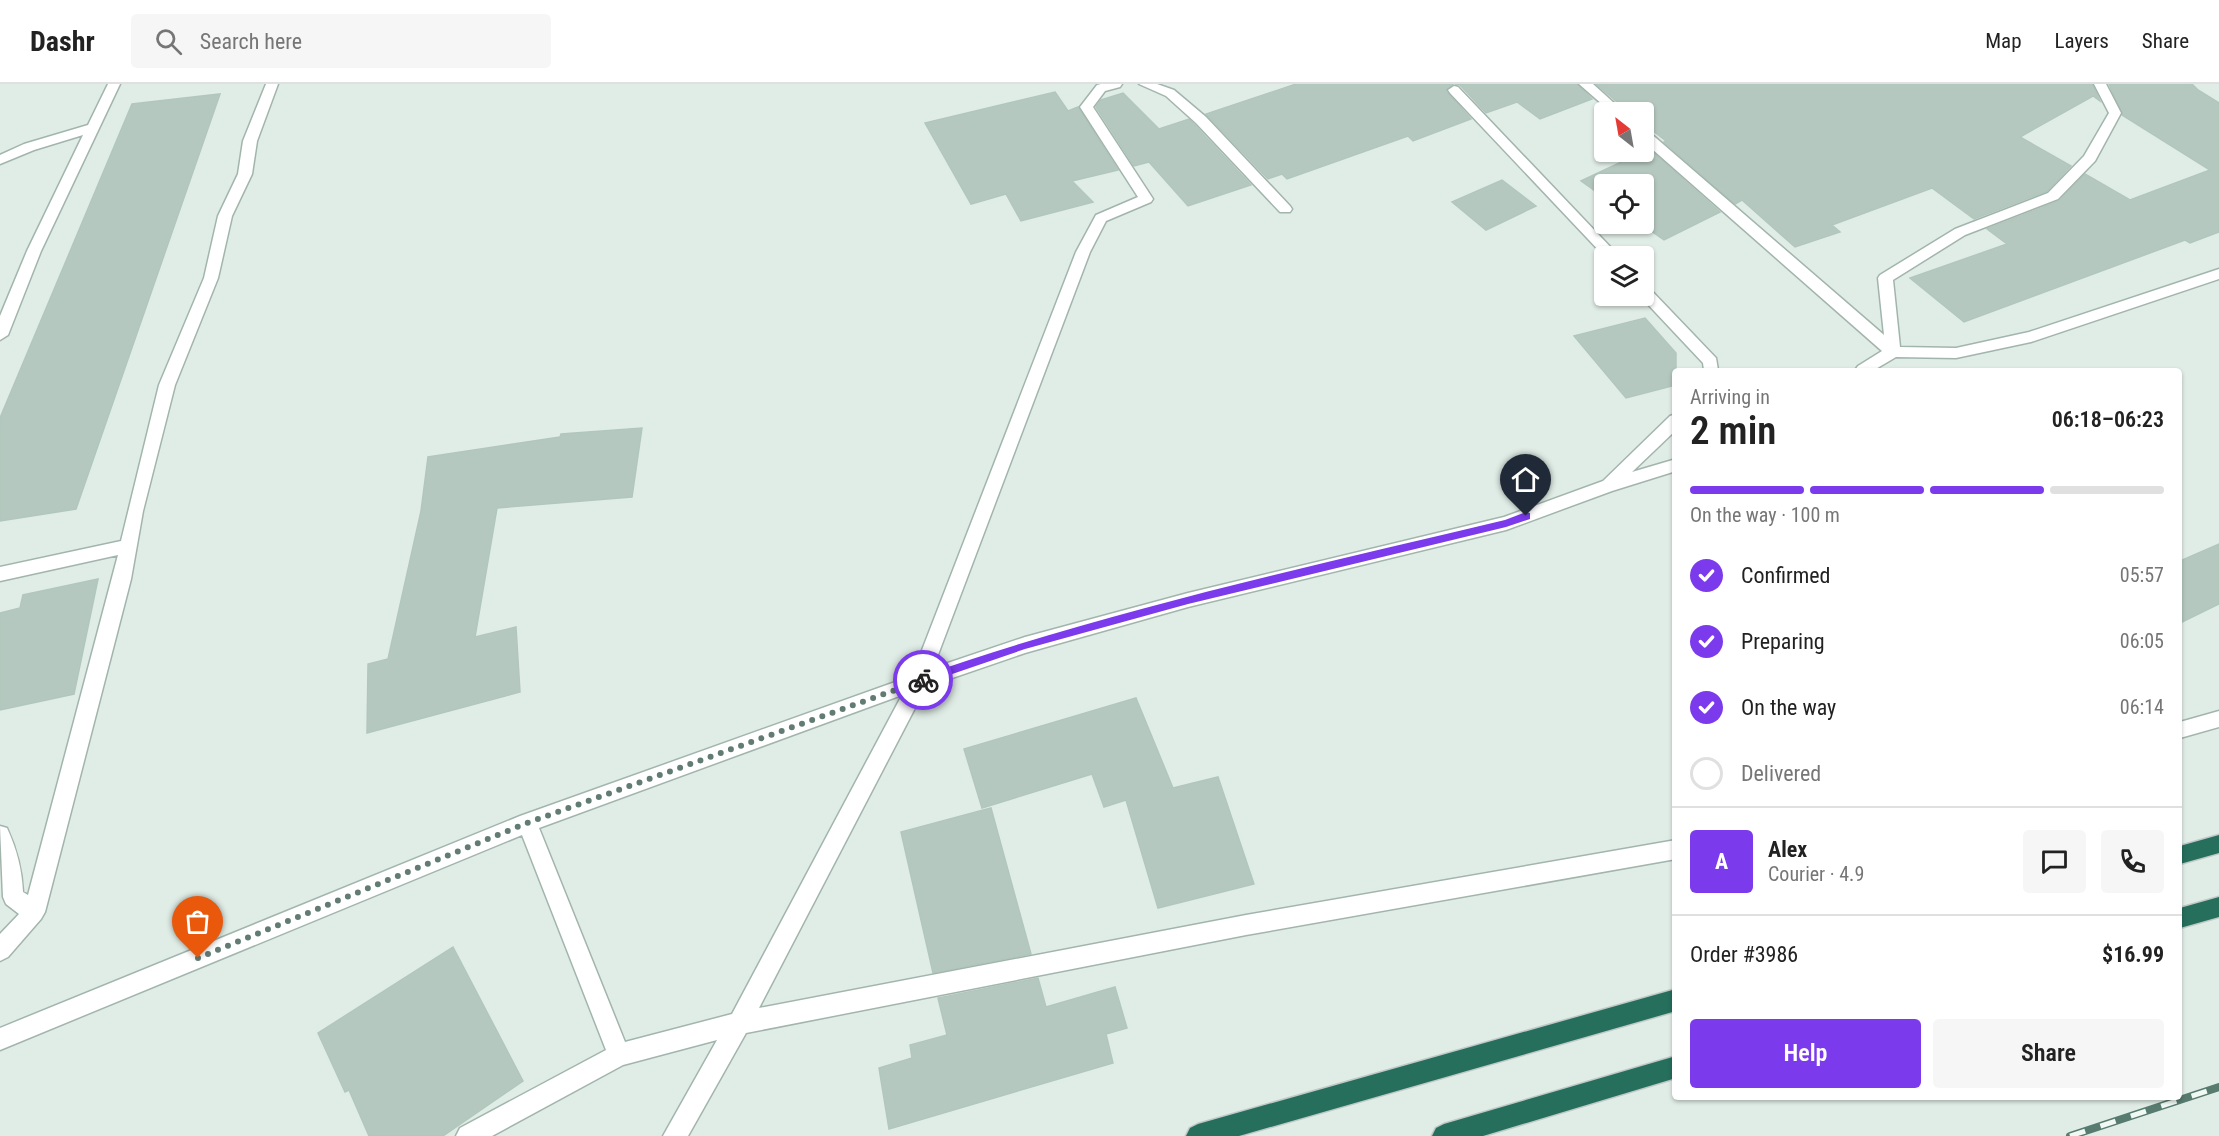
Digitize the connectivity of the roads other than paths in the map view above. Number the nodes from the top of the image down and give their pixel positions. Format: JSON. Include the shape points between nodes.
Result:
{"nodes":[{"id":1,"x":114,"y":84,"type":"edge"},
{"id":2,"x":272,"y":84,"type":"edge"},
{"id":3,"x":1116,"y":84,"type":"edge"},
{"id":4,"x":1145,"y":84,"type":"edge"},
{"id":5,"x":1585,"y":84,"type":"edge"},
{"id":6,"x":2100,"y":84,"type":"edge"},
{"id":7,"x":1454,"y":90,"type":"dead end"},
{"id":8,"x":1606,"y":102,"type":"edge"},
{"id":9,"x":93,"y":128,"type":"junction"},
{"id":10,"x":1654,"y":144,"type":"edge"},
{"id":11,"x":0,"y":160,"type":"edge"},
{"id":12,"x":1286,"y":209,"type":"dead end"},
{"id":13,"x":1602,"y":246,"type":"edge"},
{"id":14,"x":2219,"y":274,"type":"edge"},
{"id":15,"x":1654,"y":302,"type":"edge"},
{"id":16,"x":0,"y":335,"type":"edge"},
{"id":17,"x":1893,"y":352,"type":"junction"},
{"id":18,"x":1711,"y":368,"type":"edge"},
{"id":19,"x":1866,"y":368,"type":"edge"},
{"id":20,"x":1672,"y":424,"type":"edge"},
{"id":21,"x":1672,"y":466,"type":"edge"},
{"id":22,"x":1607,"y":486,"type":"junction"},
{"id":23,"x":128,"y":546,"type":"junction"},
{"id":24,"x":0,"y":574,"type":"edge"},
{"id":25,"x":919,"y":681,"type":"junction"},
{"id":26,"x":2219,"y":719,"type":"edge"},
{"id":27,"x":2182,"y":729,"type":"edge"},
{"id":28,"x":527,"y":823,"type":"junction"},
{"id":29,"x":0,"y":837,"type":"edge"},
{"id":30,"x":2219,"y":844,"type":"edge"},
{"id":31,"x":1672,"y":850,"type":"edge"},
{"id":32,"x":2182,"y":854,"type":"edge"},
{"id":33,"x":2219,"y":907,"type":"edge"},
{"id":34,"x":34,"y":912,"type":"junction"},
{"id":35,"x":2182,"y":917,"type":"edge"},
{"id":36,"x":0,"y":950,"type":"edge"},
{"id":37,"x":1672,"y":1001,"type":"edge"},
{"id":38,"x":739,"y":1023,"type":"junction"},
{"id":39,"x":0,"y":1039,"type":"edge"},
{"id":40,"x":619,"y":1055,"type":"junction"},
{"id":41,"x":1672,"y":1068,"type":"edge"},
{"id":42,"x":468,"y":1136,"type":"edge"},
{"id":43,"x":675,"y":1136,"type":"edge"},
{"id":44,"x":1198,"y":1136,"type":"edge"},
{"id":45,"x":1444,"y":1136,"type":"edge"}],
"edges":[{"from":1,"to":9,"type":"street"},
{"from":2,"to":23,"type":"street","via":[[250,141],[245,174],[225,216],[211,278],[167,385]]},
{"from":3,"to":25,"type":"street","via":[[1101,88],[1086,107],[1146,199],[1101,218],[1083,252]]},
{"from":4,"to":12,"type":"street","via":[[1170,93]]},
{"from":5,"to":8,"type":"street"},
{"from":6,"to":17,"type":"street","via":[[2115,113],[2090,158],[2053,196],[1959,232],[1885,278]]},
{"from":7,"to":13,"type":"street"},
{"from":9,"to":11,"type":"street"},
{"from":9,"to":16,"type":"street","via":[[33,251]]},
{"from":10,"to":17,"type":"street"},
{"from":14,"to":17,"type":"street","via":[[2031,337],[1956,353]]},
{"from":15,"to":18,"type":"street","via":[[1711,362]]},
{"from":17,"to":19,"type":"street"},
{"from":20,"to":22,"type":"street"},
{"from":21,"to":22,"type":"street"},
{"from":22,"to":25,"type":"street","via":[[1506,523],[1177,603],[1025,645]]},
{"from":23,"to":24,"type":"street"},
{"from":23,"to":34,"type":"street"},
{"from":25,"to":28,"type":"street"},
{"from":25,"to":38,"type":"street"},
{"from":26,"to":27,"type":"street"},
{"from":28,"to":39,"type":"street"},
{"from":28,"to":40,"type":"street"},
{"from":29,"to":34,"type":"street","via":[[11,866],[13,897]]},
{"from":30,"to":32,"type":"highway"},
{"from":31,"to":38,"type":"street","via":[[1246,925]]},
{"from":33,"to":35,"type":"highway"},
{"from":34,"to":36,"type":"street"},
{"from":37,"to":44,"type":"highway"},
{"from":38,"to":40,"type":"street"},
{"from":38,"to":43,"type":"street"},
{"from":40,"to":42,"type":"street"},
{"from":41,"to":45,"type":"highway"}]}
